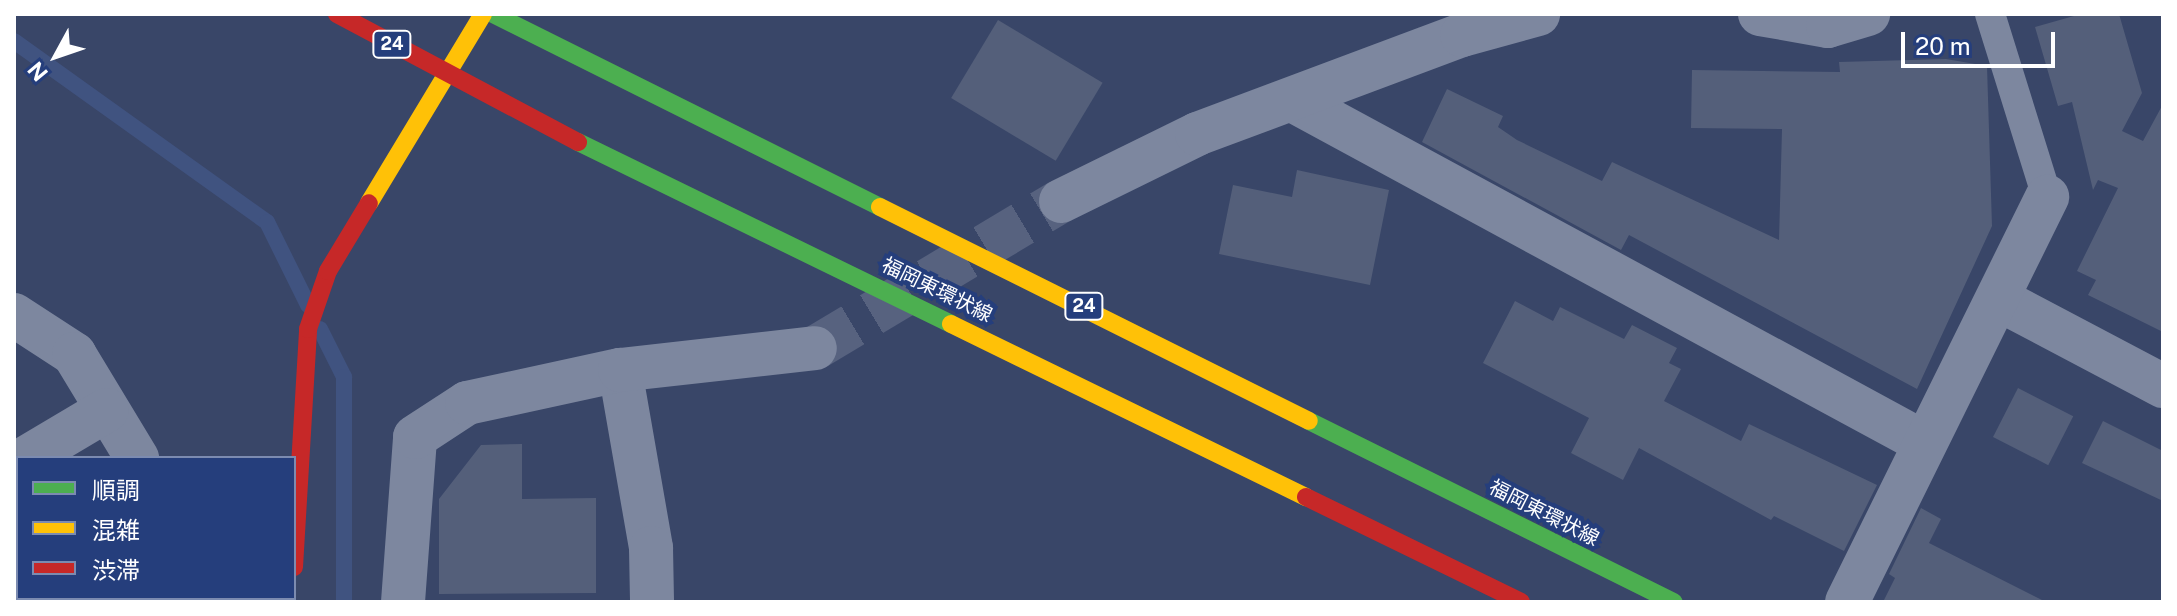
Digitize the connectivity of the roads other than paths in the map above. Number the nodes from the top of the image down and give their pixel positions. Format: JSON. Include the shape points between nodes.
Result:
{"nodes":[{"id":1,"x":337,"y":14,"type":"edge"},
{"id":2,"x":483,"y":14,"type":"edge"},
{"id":3,"x":493,"y":14,"type":"edge"},
{"id":4,"x":1538,"y":14,"type":"edge"},
{"id":5,"x":1760,"y":14,"type":"edge"},
{"id":6,"x":1868,"y":14,"type":"edge"},
{"id":7,"x":1990,"y":14,"type":"edge"},
{"id":8,"x":1462,"y":25,"type":"edge"},
{"id":9,"x":447,"y":73,"type":"junction"},
{"id":10,"x":1294,"y":101,"type":"junction"},
{"id":11,"x":2047,"y":197,"type":"joint"},
{"id":12,"x":1061,"y":201,"type":"tunnel mouth"},
{"id":13,"x":1998,"y":299,"type":"junction"},
{"id":14,"x":14,"y":315,"type":"edge"},
{"id":15,"x":815,"y":348,"type":"tunnel mouth"},
{"id":16,"x":620,"y":370,"type":"junction"},
{"id":17,"x":2163,"y":386,"type":"edge"},
{"id":18,"x":107,"y":410,"type":"junction"},
{"id":19,"x":1923,"y":442,"type":"junction"},
{"id":20,"x":29,"y":456,"type":"edge"},
{"id":21,"x":136,"y":456,"type":"edge"},
{"id":22,"x":296,"y":551,"type":"edge"},
{"id":23,"x":403,"y":602,"type":"edge"},
{"id":24,"x":652,"y":602,"type":"edge"},
{"id":25,"x":1521,"y":602,"type":"edge"},
{"id":26,"x":1673,"y":602,"type":"edge"},
{"id":27,"x":1847,"y":602,"type":"edge"}],
"edges":[{"from":1,"to":9,"type":"main road","name":"福岡東環状線","number":"24"},
{"from":2,"to":9,"type":"main road"},
{"from":3,"to":26,"type":"main road","name":"福岡東環状線","number":"24"},
{"from":4,"to":8,"type":"street"},
{"from":5,"to":6,"type":"street","via":[[1828,26]]},
{"from":7,"to":11,"type":"lane"},
{"from":8,"to":10,"type":"street"},
{"from":9,"to":22,"type":"main road","via":[[328,271],[308,329]]},
{"from":9,"to":25,"type":"main road","name":"福岡東環状線","number":"24"},
{"from":10,"to":12,"type":"street","via":[[1197,134]]},
{"from":10,"to":19,"type":"street"},
{"from":11,"to":13,"type":"street"},
{"from":13,"to":17,"type":"street"},
{"from":13,"to":19,"type":"street"},
{"from":14,"to":18,"type":"street","via":[[74,354]]},
{"from":15,"to":16,"type":"street"},
{"from":16,"to":23,"type":"street","via":[[467,403],[415,437]]},
{"from":16,"to":24,"type":"street","via":[[651,548]]},
{"from":18,"to":20,"type":"street"},
{"from":18,"to":21,"type":"street"},
{"from":19,"to":27,"type":"street"}]}
